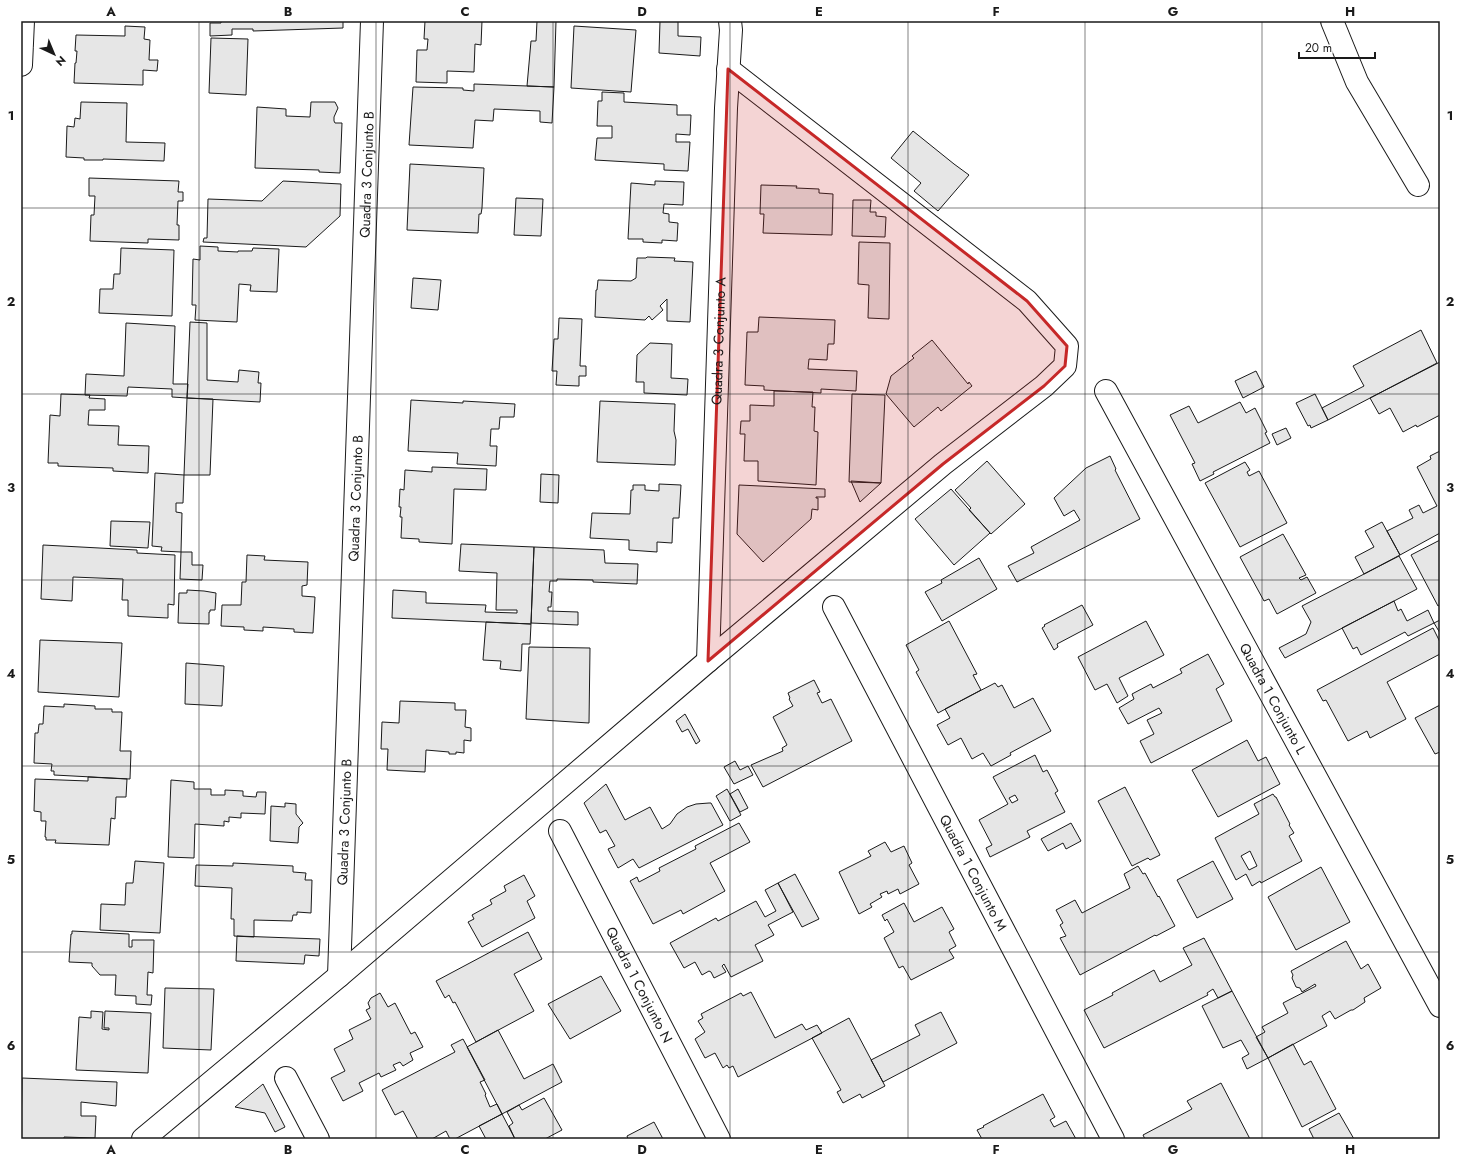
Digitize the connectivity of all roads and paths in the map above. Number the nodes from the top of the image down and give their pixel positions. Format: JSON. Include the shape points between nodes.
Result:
{"nodes":[{"id":1,"x":22,"y":21,"type":"edge"},
{"id":2,"x":372,"y":21,"type":"edge"},
{"id":3,"x":730,"y":21,"type":"edge"},
{"id":4,"x":1332,"y":21,"type":"edge"},
{"id":5,"x":21,"y":65,"type":"edge"},
{"id":6,"x":728,"y":69,"type":"junction"},
{"id":7,"x":1418,"y":185,"type":"dead end"},
{"id":8,"x":1106,"y":392,"type":"dead end"},
{"id":9,"x":834,"y":607,"type":"dead end"},
{"id":10,"x":708,"y":661,"type":"junction"},
{"id":11,"x":560,"y":831,"type":"dead end"},
{"id":12,"x":339,"y":976,"type":"junction"},
{"id":13,"x":1440,"y":1006,"type":"edge"},
{"id":14,"x":286,"y":1078,"type":"dead end"},
{"id":15,"x":143,"y":1139,"type":"edge"},
{"id":16,"x":318,"y":1139,"type":"edge"},
{"id":17,"x":719,"y":1139,"type":"edge"},
{"id":18,"x":1113,"y":1139,"type":"edge"}],
"edges":[{"from":1,"to":5,"type":"street"},
{"from":2,"to":12,"type":"street","name":"Quadra 3 Conjunto B"},
{"from":3,"to":6,"type":"street","name":"Quadra 3 Conjunto A"},
{"from":4,"to":7,"type":"street","via":[[1357,82]]},
{"from":6,"to":10,"type":"street","name":"Quadra 3 Conjunto A"},
{"from":6,"to":10,"type":"street","via":[[1027,301],[1067,346],[1065,366],[1044,386],[943,464]]},
{"from":8,"to":13,"type":"street","name":"Quadra 1 Conjunto L"},
{"from":9,"to":18,"type":"street","name":"Quadra 1 Conjunto M"},
{"from":10,"to":12,"type":"street"},
{"from":11,"to":17,"type":"street","name":"Quadra 1 Conjunto N"},
{"from":12,"to":15,"type":"street"},
{"from":14,"to":16,"type":"street"}]}
